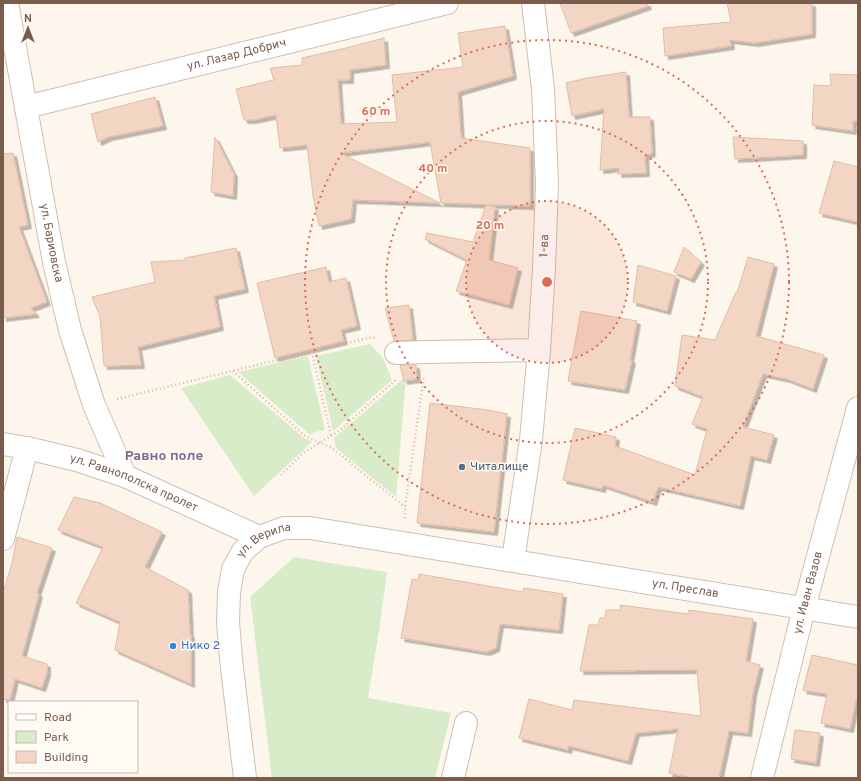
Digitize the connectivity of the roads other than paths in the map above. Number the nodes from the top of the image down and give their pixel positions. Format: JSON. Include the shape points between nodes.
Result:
{"nodes":[{"id":1,"x":7,"y":3,"type":"edge"},
{"id":2,"x":447,"y":3,"type":"edge"},
{"id":3,"x":533,"y":3,"type":"edge"},
{"id":4,"x":26,"y":107,"type":"junction"},
{"id":5,"x":539,"y":350,"type":"junction"},
{"id":6,"x":396,"y":353,"type":"road end"},
{"id":7,"x":858,"y":408,"type":"edge"},
{"id":8,"x":3,"y":444,"type":"edge"},
{"id":9,"x":28,"y":448,"type":"junction"},
{"id":10,"x":125,"y":476,"type":"junction"},
{"id":11,"x":259,"y":536,"type":"junction"},
{"id":12,"x":3,"y":539,"type":"edge"},
{"id":13,"x":513,"y":560,"type":"junction"},
{"id":14,"x":804,"y":608,"type":"junction"},
{"id":15,"x":858,"y":617,"type":"edge"},
{"id":16,"x":466,"y":723,"type":"dead end"},
{"id":17,"x":245,"y":778,"type":"edge"},
{"id":18,"x":452,"y":778,"type":"edge"},
{"id":19,"x":762,"y":778,"type":"edge"}],
"edges":[{"from":1,"to":4,"type":"street","name":"ул. Бариовска"},
{"from":2,"to":4,"type":"street","name":"ул. Лазар Добрич"},
{"from":3,"to":5,"type":"street","name":"1-ва","via":[[543,89],[547,182]]},
{"from":4,"to":10,"type":"street","name":"ул. Бариовска","via":[[54,262],[70,330],[94,405]]},
{"from":5,"to":6,"type":"street"},
{"from":5,"to":13,"type":"street","name":"1-ва","via":[[532,440]]},
{"from":7,"to":14,"type":"street","name":"ул. Иван Вазов"},
{"from":8,"to":9,"type":"street","name":"ул. Равнополска пролет"},
{"from":9,"to":10,"type":"street","name":"ул. Равнополска пролет","via":[[77,460]]},
{"from":9,"to":12,"type":"street"},
{"from":10,"to":11,"type":"street","name":"ул. Равнополска пролет"},
{"from":11,"to":13,"type":"street","name":"ул. Верила","via":[[284,528],[310,528]]},
{"from":11,"to":17,"type":"street","name":"ул. Верила","via":[[243,551],[233,569],[229,592],[231,659]]},
{"from":13,"to":14,"type":"street","name":"ул. Преслав"},
{"from":14,"to":15,"type":"street","name":"ул. Преслав"},
{"from":14,"to":19,"type":"street","name":"ул. Иван Вазов"},
{"from":16,"to":18,"type":"street"}]}
